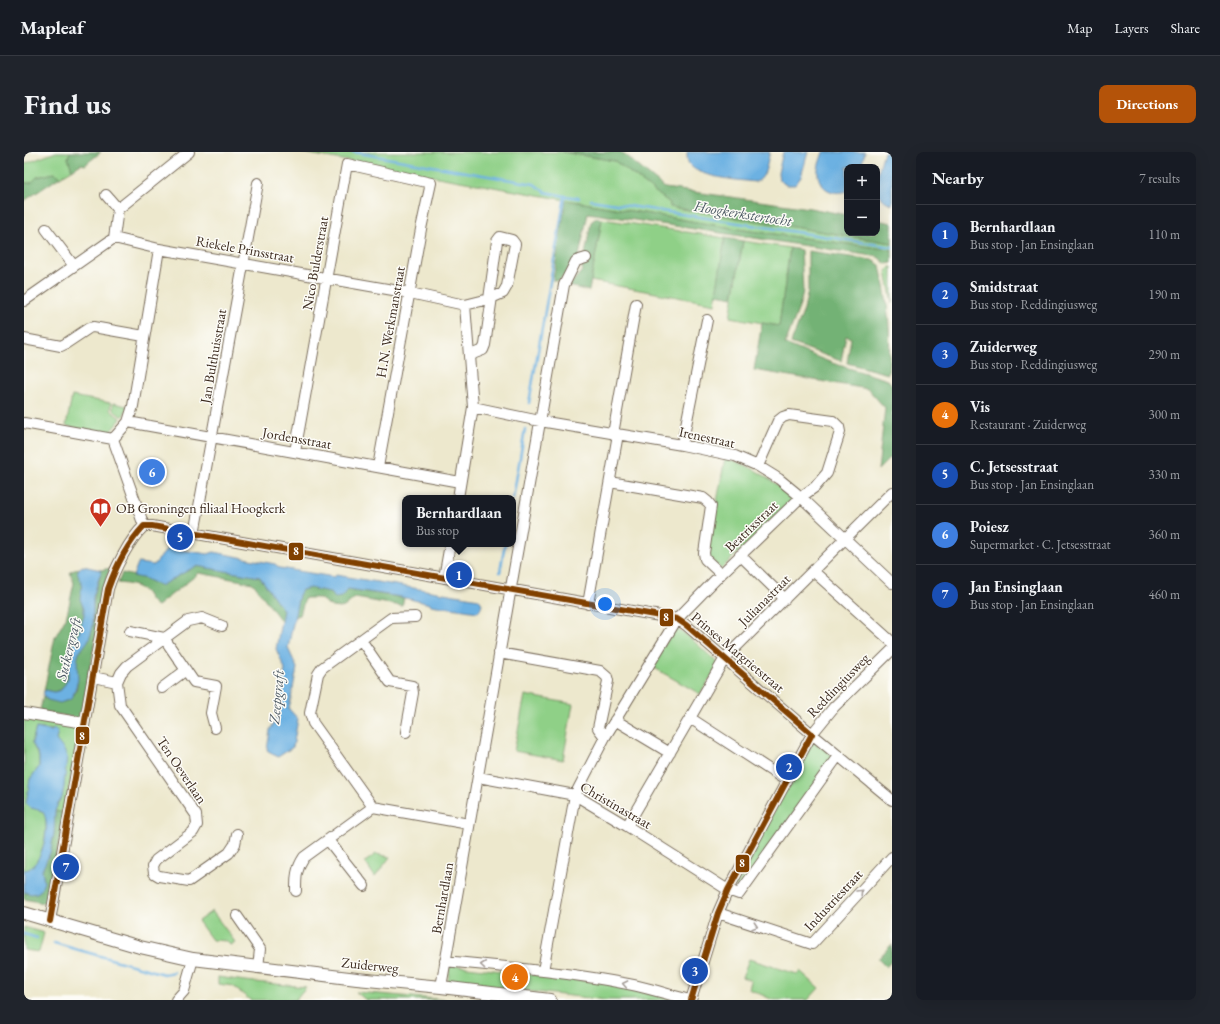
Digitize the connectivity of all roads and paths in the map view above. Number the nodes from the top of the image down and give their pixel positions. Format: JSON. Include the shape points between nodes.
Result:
{"nodes":[{"id":1,"x":189,"y":152,"type":"edge"},
{"id":2,"x":258,"y":183,"type":"dead end"},
{"id":3,"x":431,"y":183,"type":"joint"},
{"id":4,"x":106,"y":195,"type":"dead end"},
{"id":5,"x":118,"y":209,"type":"junction"},
{"id":6,"x":46,"y":229,"type":"dead end"},
{"id":7,"x":114,"y":238,"type":"junction"},
{"id":8,"x":159,"y":249,"type":"junction"},
{"id":9,"x":586,"y":258,"type":"dead end"},
{"id":10,"x":243,"y":263,"type":"junction"},
{"id":11,"x":74,"y":266,"type":"junction"},
{"id":12,"x":327,"y":278,"type":"junction"},
{"id":13,"x":410,"y":293,"type":"junction"},
{"id":14,"x":490,"y":298,"type":"junction"},
{"id":15,"x":24,"y":301,"type":"edge"},
{"id":16,"x":636,"y":304,"type":"dead end"},
{"id":17,"x":465,"y":305,"type":"junction"},
{"id":18,"x":706,"y":320,"type":"dead end"},
{"id":19,"x":144,"y":336,"type":"junction"},
{"id":20,"x":24,"y":339,"type":"edge"},
{"id":21,"x":470,"y":355,"type":"junction"},
{"id":22,"x":473,"y":407,"type":"junction"},
{"id":23,"x":540,"y":421,"type":"junction"},
{"id":24,"x":128,"y":422,"type":"junction"},
{"id":25,"x":24,"y":423,"type":"edge"},
{"id":26,"x":615,"y":434,"type":"junction"},
{"id":27,"x":212,"y":437,"type":"junction"},
{"id":28,"x":113,"y":438,"type":"junction"},
{"id":29,"x":682,"y":445,"type":"junction"},
{"id":30,"x":295,"y":452,"type":"junction"},
{"id":31,"x":758,"y":466,"type":"junction"},
{"id":32,"x":378,"y":467,"type":"junction"},
{"id":33,"x":460,"y":482,"type":"junction"},
{"id":34,"x":610,"y":482,"type":"junction"},
{"id":35,"x":892,"y":492,"type":"edge"},
{"id":36,"x":458,"y":495,"type":"edge"},
{"id":37,"x":801,"y":497,"type":"junction"},
{"id":38,"x":144,"y":526,"type":"junction"},
{"id":39,"x":194,"y":534,"type":"junction"},
{"id":40,"x":846,"y":538,"type":"junction"},
{"id":41,"x":449,"y":547,"type":"edge"},
{"id":42,"x":740,"y":555,"type":"junction"},
{"id":43,"x":813,"y":571,"type":"junction"},
{"id":44,"x":721,"y":574,"type":"junction"},
{"id":45,"x":444,"y":578,"type":"junction"},
{"id":46,"x":892,"y":583,"type":"edge"},
{"id":47,"x":510,"y":589,"type":"junction"},
{"id":48,"x":785,"y":599,"type":"junction"},
{"id":49,"x":588,"y":604,"type":"junction"},
{"id":50,"x":415,"y":617,"type":"dead end"},
{"id":51,"x":677,"y":619,"type":"junction"},
{"id":52,"x":222,"y":626,"type":"dead end"},
{"id":53,"x":130,"y":631,"type":"dead end"},
{"id":54,"x":164,"y":638,"type":"junction"},
{"id":55,"x":361,"y":640,"type":"junction"},
{"id":56,"x":892,"y":642,"type":"edge"},
{"id":57,"x":892,"y":650,"type":"edge"},
{"id":58,"x":499,"y":653,"type":"junction"},
{"id":59,"x":725,"y":658,"type":"junction"},
{"id":60,"x":186,"y":670,"type":"junction"},
{"id":61,"x":93,"y":677,"type":"junction"},
{"id":62,"x":117,"y":682,"type":"junction"},
{"id":63,"x":162,"y":688,"type":"dead end"},
{"id":64,"x":24,"y":712,"type":"edge"},
{"id":65,"x":690,"y":718,"type":"junction"},
{"id":66,"x":615,"y":720,"type":"junction"},
{"id":67,"x":84,"y":723,"type":"junction"},
{"id":68,"x":215,"y":728,"type":"dead end"},
{"id":69,"x":406,"y":732,"type":"dead end"},
{"id":70,"x":812,"y":734,"type":"junction"},
{"id":71,"x":606,"y":736,"type":"junction"},
{"id":72,"x":670,"y":753,"type":"junction"},
{"id":73,"x":838,"y":756,"type":"junction"},
{"id":74,"x":478,"y":777,"type":"junction"},
{"id":75,"x":787,"y":781,"type":"junction"},
{"id":76,"x":575,"y":795,"type":"junction"},
{"id":77,"x":892,"y":800,"type":"edge"},
{"id":78,"x":373,"y":807,"type":"junction"},
{"id":79,"x":469,"y":824,"type":"junction"},
{"id":80,"x":627,"y":826,"type":"junction"},
{"id":81,"x":237,"y":834,"type":"dead end"},
{"id":82,"x":328,"y":840,"type":"junction"},
{"id":83,"x":892,"y":857,"type":"edge"},
{"id":84,"x":364,"y":886,"type":"dead end"},
{"id":85,"x":728,"y":890,"type":"junction"},
{"id":86,"x":296,"y":891,"type":"dead end"},
{"id":87,"x":24,"y":913,"type":"edge"},
{"id":88,"x":718,"y":913,"type":"junction"},
{"id":89,"x":237,"y":916,"type":"dead end"},
{"id":90,"x":50,"y":921,"type":"junction"},
{"id":91,"x":194,"y":959,"type":"junction"},
{"id":92,"x":445,"y":961,"type":"junction"},
{"id":93,"x":258,"y":968,"type":"junction"},
{"id":94,"x":543,"y":971,"type":"junction"},
{"id":95,"x":441,"y":987,"type":"junction"},
{"id":96,"x":176,"y":1000,"type":"edge"},
{"id":97,"x":550,"y":1000,"type":"edge"},
{"id":98,"x":691,"y":1000,"type":"edge"}],
"edges":[{"from":1,"to":5,"type":"street"},
{"from":2,"to":10,"type":"street","name":"Jan Bulthuisstraat"},
{"from":3,"to":12,"type":"street","name":"Nico Bulderstraat","via":[[347,164]]},
{"from":3,"to":13,"type":"street","name":"H.N. Werkmanstraat"},
{"from":4,"to":5,"type":"street"},
{"from":5,"to":7,"type":"street"},
{"from":6,"to":11,"type":"street"},
{"from":7,"to":8,"type":"street","name":"Riekele Prinsstraat"},
{"from":7,"to":11,"type":"street"},
{"from":8,"to":10,"type":"street","name":"Riekele Prinsstraat"},
{"from":8,"to":19,"type":"street"},
{"from":9,"to":23,"type":"street","name":"Bernhardlaan","via":[[576,261],[564,285]]},
{"from":10,"to":12,"type":"street","name":"Riekele Prinsstraat"},
{"from":10,"to":27,"type":"street","name":"Jan Bulthuisstraat"},
{"from":11,"to":15,"type":"street"},
{"from":12,"to":13,"type":"street","name":"Riekele Prinsstraat"},
{"from":12,"to":30,"type":"street","name":"Nico Bulderstraat"},
{"from":13,"to":17,"type":"street","name":"Riekele Prinsstraat"},
{"from":13,"to":32,"type":"street","name":"H.N. Werkmanstraat"},
{"from":14,"to":14,"type":"street","via":[[497,241],[500,237],[512,240],[515,244],[507,286],[503,293]]},
{"from":14,"to":17,"type":"street"},
{"from":14,"to":21,"type":"street","via":[[485,345],[483,350]]},
{"from":16,"to":26,"type":"street"},
{"from":17,"to":21,"type":"street"},
{"from":18,"to":29,"type":"street"},
{"from":19,"to":20,"type":"street","via":[[88,328],[61,346]]},
{"from":19,"to":24,"type":"street"},
{"from":21,"to":22,"type":"street"},
{"from":22,"to":23,"type":"street","name":"Irenestraat"},
{"from":22,"to":33,"type":"street"},
{"from":23,"to":26,"type":"street","name":"Irenestraat"},
{"from":23,"to":47,"type":"street","name":"Bernhardlaan"},
{"from":24,"to":27,"type":"street","name":"Jordensstraat"},
{"from":24,"to":28,"type":"street"},
{"from":25,"to":28,"type":"street"},
{"from":26,"to":29,"type":"street","name":"Irenestraat"},
{"from":26,"to":34,"type":"street"},
{"from":27,"to":30,"type":"street","name":"Jordensstraat"},
{"from":27,"to":39,"type":"street","name":"Jan Bulthuisstraat"},
{"from":28,"to":38,"type":"street"},
{"from":29,"to":31,"type":"street","name":"Irenestraat","via":[[735,456]]},
{"from":30,"to":32,"type":"street","name":"Jordensstraat"},
{"from":31,"to":37,"type":"street","name":"Irenestraat"},
{"from":31,"to":37,"type":"street","name":"Beatrixstraat","via":[[783,416],[833,421],[840,428],[840,432],[827,473],[815,487]]},
{"from":32,"to":33,"type":"street","name":"Jordensstraat"},
{"from":33,"to":36,"type":"street"},
{"from":34,"to":44,"type":"street","via":[[703,498],[708,502],[711,506],[705,559]]},
{"from":34,"to":49,"type":"street"},
{"from":35,"to":40,"type":"street","name":"Julianastraat"},
{"from":37,"to":40,"type":"street","name":"Irenestraat"},
{"from":37,"to":42,"type":"street","name":"Beatrixstraat"},
{"from":38,"to":39,"type":"street","name":"Prinses Margrietstraat"},
{"from":38,"to":61,"type":"street","via":[[111,580]]},
{"from":39,"to":45,"type":"street","name":"Prinses Margrietstraat"},
{"from":40,"to":43,"type":"street","name":"Julianastraat"},
{"from":40,"to":46,"type":"street","name":"Irenestraat"},
{"from":41,"to":45,"type":"street"},
{"from":42,"to":44,"type":"street","name":"Beatrixstraat"},
{"from":42,"to":48,"type":"street"},
{"from":43,"to":48,"type":"street","name":"Julianastraat"},
{"from":43,"to":56,"type":"street"},
{"from":44,"to":51,"type":"street","name":"Beatrixstraat"},
{"from":45,"to":47,"type":"street","name":"Prinses Margrietstraat"},
{"from":47,"to":49,"type":"street","name":"Prinses Margrietstraat"},
{"from":47,"to":58,"type":"street","name":"Bernhardlaan"},
{"from":48,"to":59,"type":"street","name":"Julianastraat"},
{"from":49,"to":51,"type":"street","name":"Prinses Margrietstraat"},
{"from":50,"to":55,"type":"street","via":[[391,618]]},
{"from":51,"to":59,"type":"street","name":"Prinses Margrietstraat"},
{"from":51,"to":66,"type":"street","name":"Beatrixstraat"},
{"from":52,"to":54,"type":"street","via":[[202,618],[188,621]]},
{"from":53,"to":54,"type":"street"},
{"from":54,"to":60,"type":"street"},
{"from":54,"to":62,"type":"street","via":[[127,666]]},
{"from":55,"to":69,"type":"street","via":[[390,682],[412,686],[414,693]]},
{"from":55,"to":78,"type":"street","via":[[322,668],[318,674],[310,713],[313,724]]},
{"from":57,"to":70,"type":"street","name":"Reddingiusweg","via":[[834,707]]},
{"from":58,"to":71,"type":"street","via":[[604,673],[608,681],[598,728]]},
{"from":58,"to":74,"type":"street","name":"Bernhardlaan"},
{"from":59,"to":65,"type":"street","name":"Julianastraat"},
{"from":59,"to":70,"type":"street","name":"Prinses Margrietstraat"},
{"from":60,"to":63,"type":"street"},
{"from":60,"to":68,"type":"street","via":[[194,682],[216,686],[211,713]]},
{"from":61,"to":62,"type":"street"},
{"from":61,"to":67,"type":"street"},
{"from":62,"to":81,"type":"street","name":"Ten Oeverlaan","via":[[120,705],[196,814],[197,825],[193,832],[156,860],[152,866],[154,873],[190,881],[229,853],[235,844]]},
{"from":64,"to":67,"type":"street"},
{"from":65,"to":72,"type":"street","name":"Julianastraat"},
{"from":65,"to":75,"type":"street"},
{"from":66,"to":71,"type":"street","name":"Beatrixstraat"},
{"from":66,"to":72,"type":"street"},
{"from":67,"to":90,"type":"street"},
{"from":70,"to":73,"type":"street","name":"Prinses Margrietstraat"},
{"from":70,"to":75,"type":"street","name":"Reddingiusweg"},
{"from":71,"to":76,"type":"street","name":"Beatrixstraat"},
{"from":72,"to":80,"type":"street","name":"Julianastraat"},
{"from":73,"to":77,"type":"street","name":"Prinses Margrietstraat"},
{"from":73,"to":85,"type":"street","via":[[739,894]]},
{"from":74,"to":76,"type":"street","name":"Christinastraat"},
{"from":74,"to":79,"type":"street","name":"Bernhardlaan"},
{"from":75,"to":85,"type":"street","name":"Reddingiusweg"},
{"from":76,"to":80,"type":"street","name":"Christinastraat"},
{"from":76,"to":94,"type":"street","name":"Beatrixstraat"},
{"from":78,"to":79,"type":"street"},
{"from":78,"to":82,"type":"street"},
{"from":79,"to":92,"type":"street","name":"Bernhardlaan"},
{"from":80,"to":85,"type":"street","name":"Christinastraat"},
{"from":82,"to":84,"type":"street"},
{"from":82,"to":86,"type":"street","via":[[304,857],[296,872]]},
{"from":88,"to":83,"type":"street","name":"Industriestraat","one_way":true,"via":[[812,944]]},
{"from":85,"to":88,"type":"street","name":"Reddingiusweg"},
{"from":87,"to":90,"type":"street","name":"Zuiderweg"},
{"from":88,"to":98,"type":"street","name":"Reddingiusweg"},
{"from":89,"to":93,"type":"street","via":[[260,949]]},
{"from":90,"to":91,"type":"street","name":"Zuiderweg","via":[[140,947]]},
{"from":91,"to":93,"type":"street","name":"Zuiderweg"},
{"from":91,"to":96,"type":"street","via":[[184,991]]},
{"from":94,"to":92,"type":"street","one_way":true},
{"from":92,"to":95,"type":"street","name":"Bernhardlaan"},
{"from":93,"to":95,"type":"street","name":"Zuiderweg"},
{"from":98,"to":94,"type":"street","one_way":true,"via":[[630,984]]},
{"from":95,"to":97,"type":"street","name":"Zuiderweg"}]}
